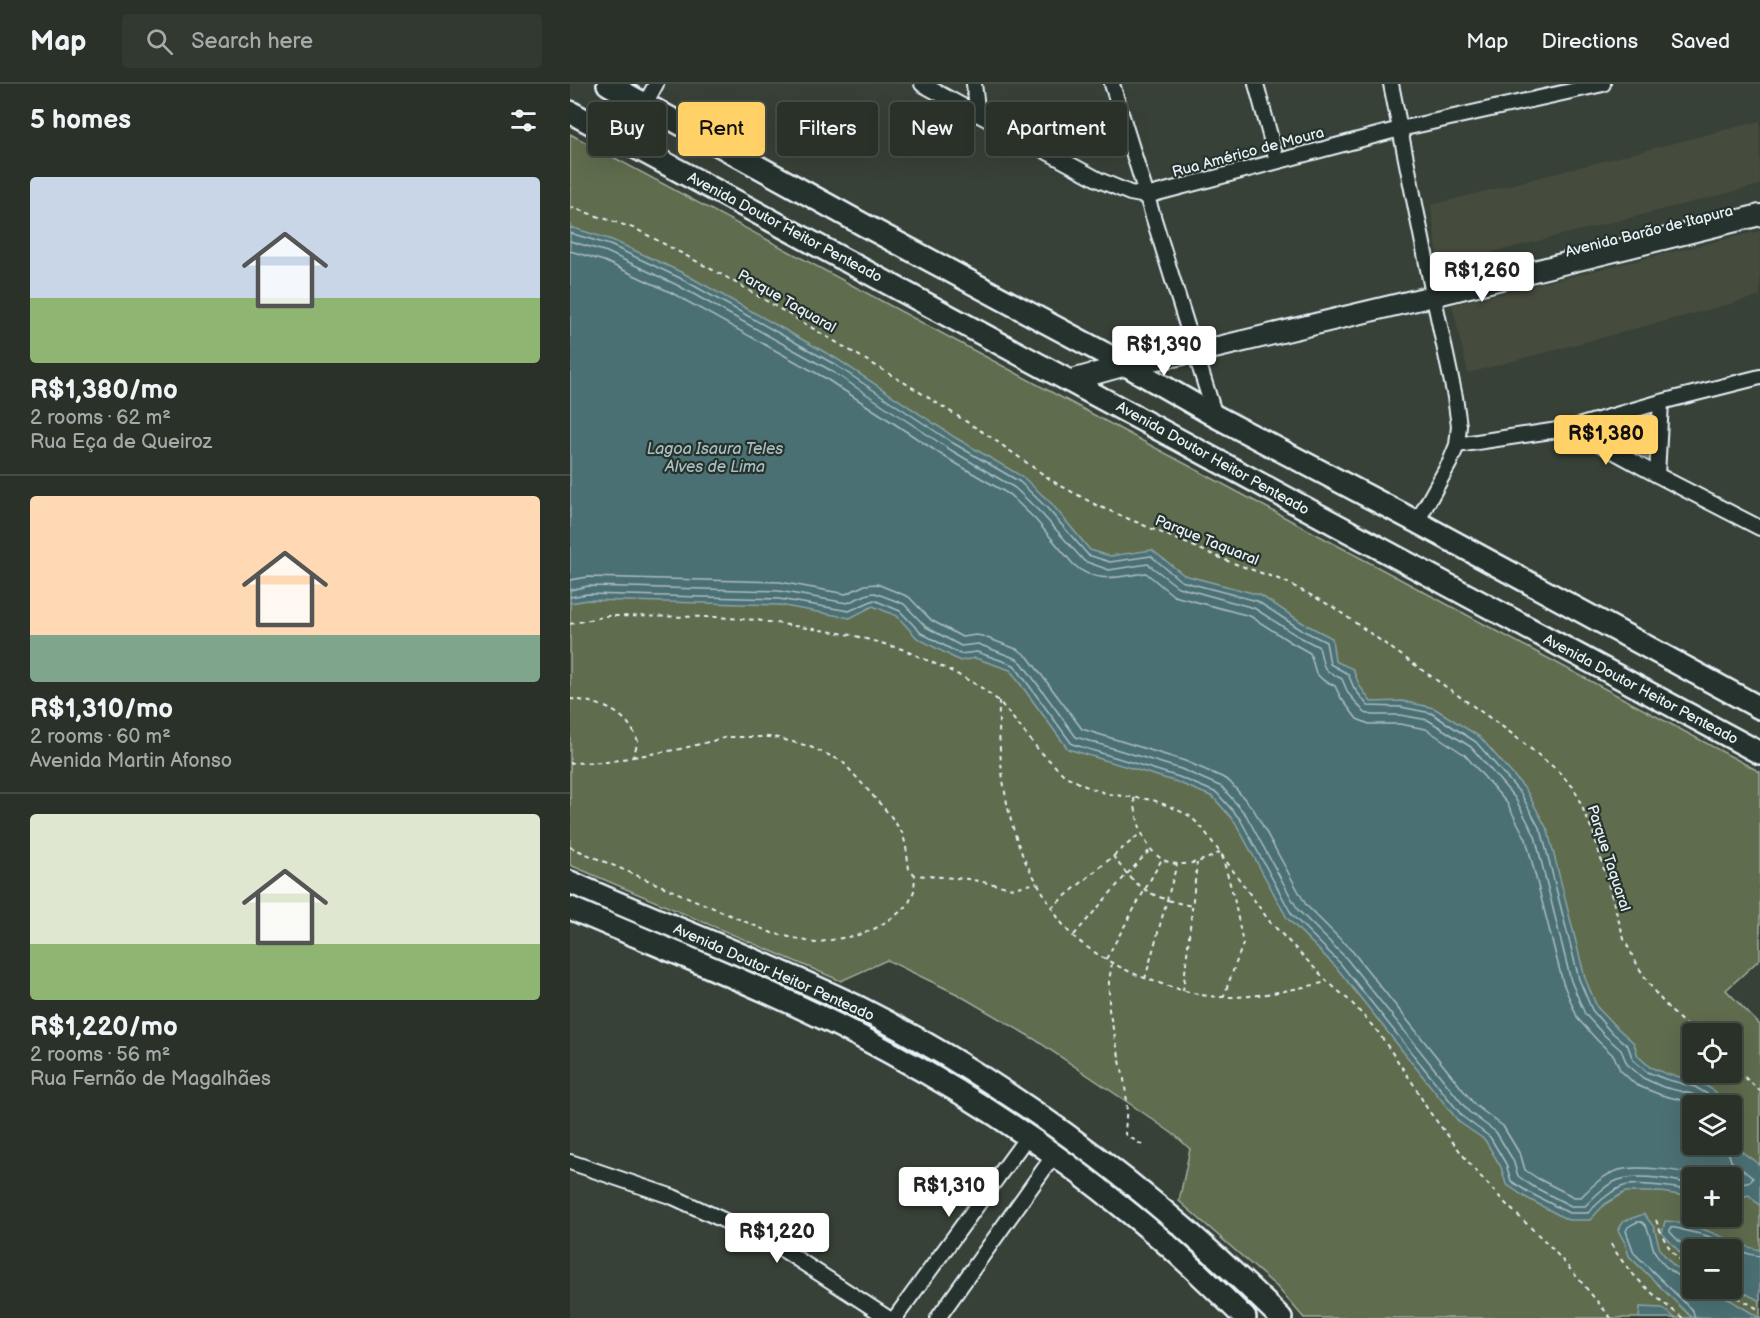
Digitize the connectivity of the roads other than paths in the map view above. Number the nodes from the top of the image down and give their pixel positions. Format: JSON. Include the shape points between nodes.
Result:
{"nodes":[{"id":1,"x":608,"y":84,"type":"edge"},
{"id":2,"x":656,"y":84,"type":"edge"},
{"id":3,"x":922,"y":84,"type":"edge"},
{"id":4,"x":974,"y":84,"type":"edge"},
{"id":5,"x":1112,"y":84,"type":"edge"},
{"id":6,"x":1256,"y":84,"type":"edge"},
{"id":7,"x":1391,"y":84,"type":"edge"},
{"id":8,"x":1603,"y":84,"type":"edge"},
{"id":9,"x":1547,"y":90,"type":"edge"},
{"id":10,"x":641,"y":102,"type":"edge"},
{"id":11,"x":646,"y":102,"type":"edge"},
{"id":12,"x":570,"y":112,"type":"edge"},
{"id":13,"x":978,"y":115,"type":"junction"},
{"id":14,"x":666,"y":116,"type":"edge"},
{"id":15,"x":1400,"y":129,"type":"junction"},
{"id":16,"x":1277,"y":161,"type":"junction"},
{"id":17,"x":1146,"y":195,"type":"junction"},
{"id":18,"x":1760,"y":203,"type":"edge"},
{"id":19,"x":1760,"y":215,"type":"edge"},
{"id":20,"x":1432,"y":290,"type":"junction"},
{"id":21,"x":1083,"y":342,"type":"junction"},
{"id":22,"x":1193,"y":346,"type":"junction"},
{"id":23,"x":1126,"y":365,"type":"junction"},
{"id":24,"x":1760,"y":377,"type":"edge"},
{"id":25,"x":1072,"y":380,"type":"junction"},
{"id":26,"x":1661,"y":402,"type":"junction"},
{"id":27,"x":1215,"y":416,"type":"junction"},
{"id":28,"x":1571,"y":428,"type":"junction"},
{"id":29,"x":1457,"y":445,"type":"junction"},
{"id":30,"x":1657,"y":475,"type":"junction"},
{"id":31,"x":1417,"y":522,"type":"junction"},
{"id":32,"x":1760,"y":528,"type":"edge"},
{"id":33,"x":1760,"y":708,"type":"edge"},
{"id":34,"x":1760,"y":753,"type":"edge"},
{"id":35,"x":570,"y":882,"type":"edge"},
{"id":36,"x":570,"y":908,"type":"edge"},
{"id":37,"x":1027,"y":1137,"type":"junction"},
{"id":38,"x":1054,"y":1155,"type":"junction"},
{"id":39,"x":570,"y":1162,"type":"edge"},
{"id":40,"x":888,"y":1318,"type":"edge"},
{"id":41,"x":895,"y":1318,"type":"edge"},
{"id":42,"x":938,"y":1318,"type":"edge"},
{"id":43,"x":1245,"y":1318,"type":"edge"},
{"id":44,"x":1281,"y":1318,"type":"edge"}],
"edges":[{"from":1,"to":10,"type":"main road"},
{"from":2,"to":11,"type":"street"},
{"from":3,"to":13,"type":"street","name":"Rua Américo de Moura"},
{"from":4,"to":13,"type":"street"},
{"from":5,"to":17,"type":"street"},
{"from":6,"to":16,"type":"street"},
{"from":7,"to":15,"type":"street"},
{"from":8,"to":9,"type":"street","name":"Rua Américo de Moura"},
{"from":9,"to":15,"type":"street","name":"Rua Américo de Moura"},
{"from":12,"to":25,"type":"main road","name":"Avenida Doutor Heitor Penteado"},
{"from":13,"to":17,"type":"street","name":"Rua Américo de Moura","via":[[1099,180]]},
{"from":14,"to":21,"type":"main road"},
{"from":15,"to":16,"type":"street","name":"Rua Américo de Moura"},
{"from":15,"to":20,"type":"street"},
{"from":16,"to":17,"type":"street","name":"Rua Américo de Moura"},
{"from":17,"to":22,"type":"street"},
{"from":18,"to":20,"type":"main road","name":"Avenida Barão de Itapura"},
{"from":19,"to":20,"type":"main road","name":"Avenida Barão de Itapura"},
{"from":20,"to":22,"type":"main road","name":"Avenida Barão de Itapura"},
{"from":20,"to":29,"type":"street","via":[[1460,426]]},
{"from":21,"to":22,"type":"main road","name":"Avenida Barão de Itapura","via":[[1113,353],[1129,354]]},
{"from":21,"to":23,"type":"main road"},
{"from":22,"to":23,"type":"main road","name":"Avenida Barão de Itapura"},
{"from":22,"to":27,"type":"street"},
{"from":23,"to":25,"type":"main road","name":"Avenida Barão de Itapura"},
{"from":23,"to":27,"type":"main road"},
{"from":24,"to":26,"type":"street"},
{"from":25,"to":34,"type":"main road","name":"Avenida Doutor Heitor Penteado"},
{"from":26,"to":28,"type":"street"},
{"from":26,"to":30,"type":"street"},
{"from":27,"to":31,"type":"main road"},
{"from":28,"to":29,"type":"street"},
{"from":28,"to":30,"type":"street"},
{"from":29,"to":31,"type":"street"},
{"from":30,"to":32,"type":"street"},
{"from":31,"to":33,"type":"main road"},
{"from":35,"to":44,"type":"main road","name":"Avenida Doutor Heitor Penteado","via":[[860,1008],[969,1069],[1116,1170]]},
{"from":36,"to":37,"type":"main road","name":"Avenida Doutor Heitor Penteado","via":[[868,1041],[928,1073]]},
{"from":37,"to":38,"type":"main road","name":"Avenida Doutor Heitor Penteado"},
{"from":37,"to":41,"type":"street"},
{"from":38,"to":42,"type":"street"},
{"from":38,"to":43,"type":"main road","name":"Avenida Doutor Heitor Penteado","via":[[1134,1217]]},
{"from":39,"to":40,"type":"street","via":[[673,1197],[771,1242]]}]}
